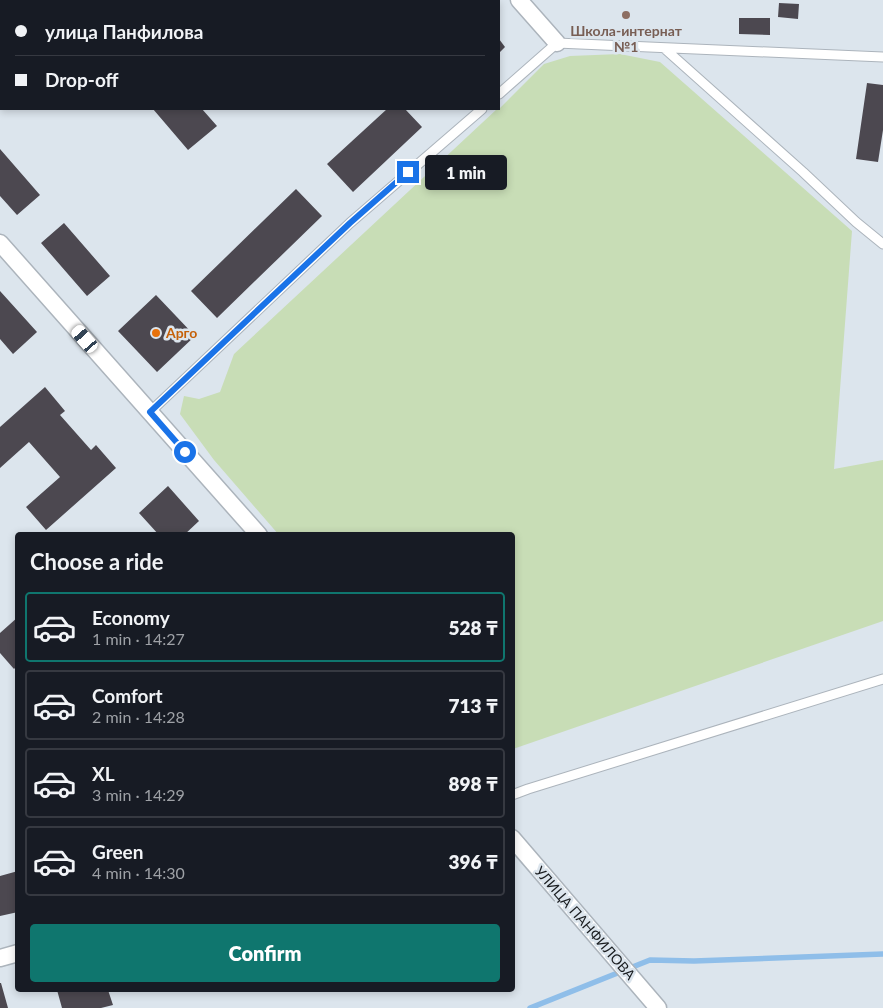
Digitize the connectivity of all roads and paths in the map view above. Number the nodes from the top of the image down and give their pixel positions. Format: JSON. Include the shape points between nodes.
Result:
{"nodes":[{"id":1,"x":519,"y":0,"type":"edge"},
{"id":2,"x":557,"y":43,"type":"junction"},
{"id":3,"x":664,"y":48,"type":"junction"},
{"id":4,"x":883,"y":57,"type":"edge"},
{"id":5,"x":500,"y":93,"type":"edge"},
{"id":6,"x":481,"y":110,"type":"edge"},
{"id":7,"x":883,"y":244,"type":"edge"},
{"id":8,"x":3,"y":251,"type":"edge"},
{"id":9,"x":150,"y":412,"type":"junction"},
{"id":10,"x":256,"y":532,"type":"edge"},
{"id":11,"x":883,"y":679,"type":"edge"},
{"id":12,"x":515,"y":794,"type":"edge"},
{"id":13,"x":515,"y":841,"type":"edge"},
{"id":14,"x":15,"y":954,"type":"edge"},
{"id":15,"x":0,"y":958,"type":"edge"},
{"id":16,"x":658,"y":1008,"type":"edge"}],
"edges":[{"from":1,"to":2,"type":"street"},
{"from":2,"to":3,"type":"lane"},
{"from":2,"to":5,"type":"lane"},
{"from":3,"to":4,"type":"lane"},
{"from":3,"to":7,"type":"lane"},
{"from":6,"to":9,"type":"lane","via":[[350,223]]},
{"from":8,"to":9,"type":"street"},
{"from":9,"to":10,"type":"street"},
{"from":11,"to":12,"type":"lane"},
{"from":13,"to":16,"type":"street","name":"УЛИЦА ПАНФИЛОВА"},
{"from":14,"to":15,"type":"street"}]}
